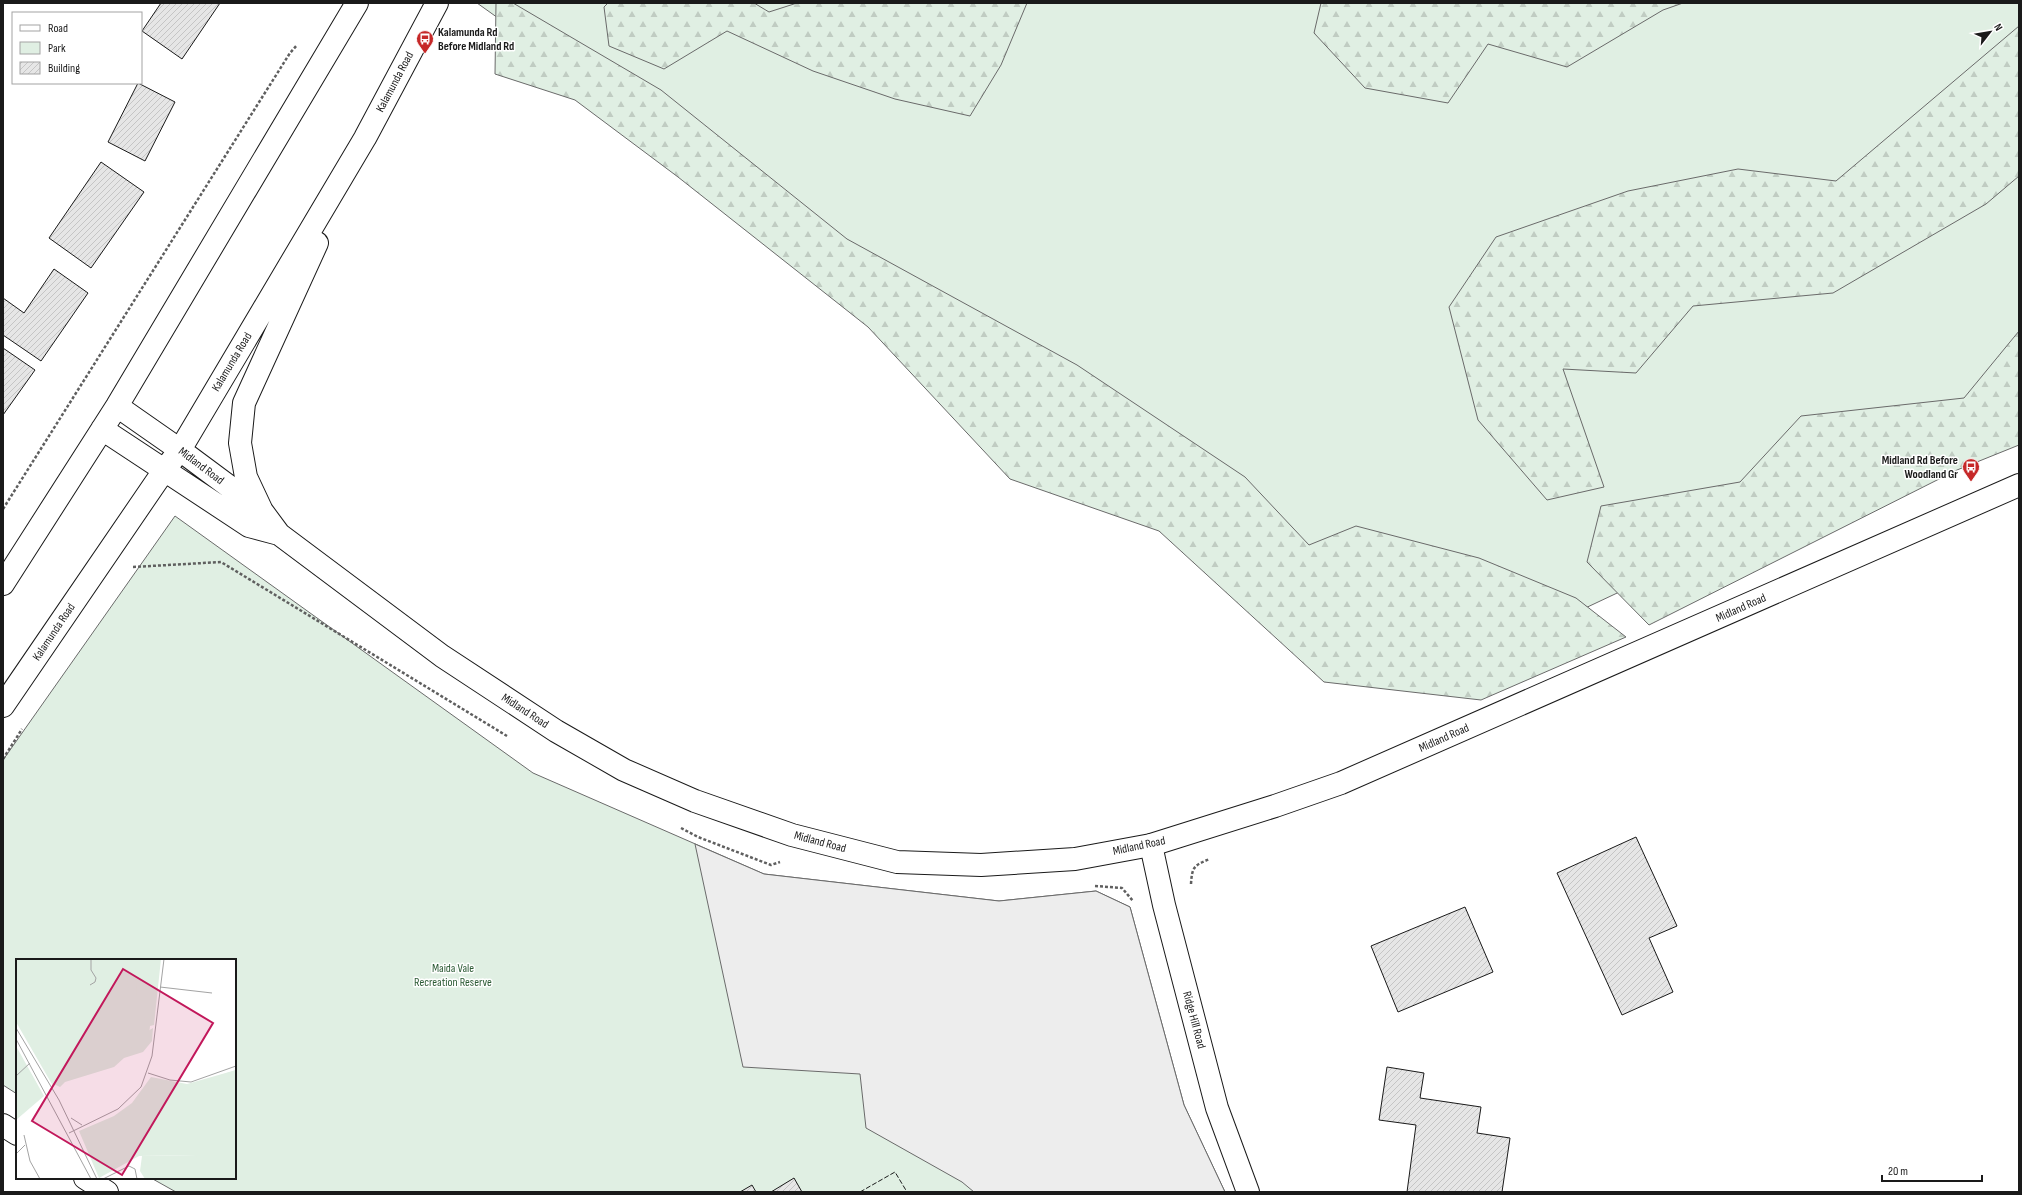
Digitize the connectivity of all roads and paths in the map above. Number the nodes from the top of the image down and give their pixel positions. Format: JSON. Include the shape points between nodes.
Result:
{"nodes":[{"id":1,"x":358,"y":3,"type":"edge"},
{"id":2,"x":437,"y":3,"type":"edge"},
{"id":3,"x":299,"y":42,"type":"dead end"},
{"id":4,"x":365,"y":138,"type":"junction"},
{"id":5,"x":117,"y":406,"type":"junction"},
{"id":6,"x":102,"y":429,"type":"junction"},
{"id":7,"x":180,"y":450,"type":"junction"},
{"id":8,"x":165,"y":469,"type":"junction"},
{"id":9,"x":2019,"y":485,"type":"edge"},
{"id":10,"x":3,"y":509,"type":"edge"},
{"id":11,"x":262,"y":511,"type":"junction"},
{"id":12,"x":279,"y":534,"type":"junction"},
{"id":13,"x":3,"y":584,"type":"edge"},
{"id":14,"x":3,"y":706,"type":"edge"},
{"id":15,"x":1151,"y":845,"type":"junction"},
{"id":16,"x":3,"y":1126,"type":"edge"},
{"id":17,"x":16,"y":1133,"type":"edge"},
{"id":18,"x":87,"y":1179,"type":"edge"},
{"id":19,"x":107,"y":1192,"type":"edge"},
{"id":20,"x":1248,"y":1192,"type":"edge"}],
"edges":[{"from":1,"to":5,"type":"main road"},
{"from":2,"to":4,"type":"main road","name":"Kalamunda Road"},
{"from":3,"to":10,"type":"path"},
{"from":4,"to":7,"type":"main road","name":"Kalamunda Road"},
{"from":4,"to":11,"type":"main road","via":[[244,403],[240,443],[246,477]]},
{"from":5,"to":6,"type":"main road"},
{"from":5,"to":7,"type":"main road","name":"Midland Road"},
{"from":6,"to":8,"type":"main road","name":"Midland Road"},
{"from":6,"to":13,"type":"main road"},
{"from":7,"to":8,"type":"main road","name":"Kalamunda Road"},
{"from":7,"to":11,"type":"main road","name":"Midland Road"},
{"from":8,"to":12,"type":"main road","name":"Midland Road","via":[[249,526]]},
{"from":8,"to":14,"type":"main road","name":"Kalamunda Road"},
{"from":9,"to":15,"type":"main road","name":"Midland Road","via":[[1342,783]]},
{"from":11,"to":12,"type":"main road","name":"Midland Road"},
{"from":12,"to":15,"type":"main road","name":"Midland Road","via":[[442,656],[556,731],[624,770],[710,806],[792,835],[897,862],[981,865],[1075,859]]},
{"from":15,"to":20,"type":"main road","name":"Ridge Hill Road","via":[[1217,1108]]},
{"from":16,"to":17,"type":"main road"},
{"from":18,"to":19,"type":"main road"}]}
